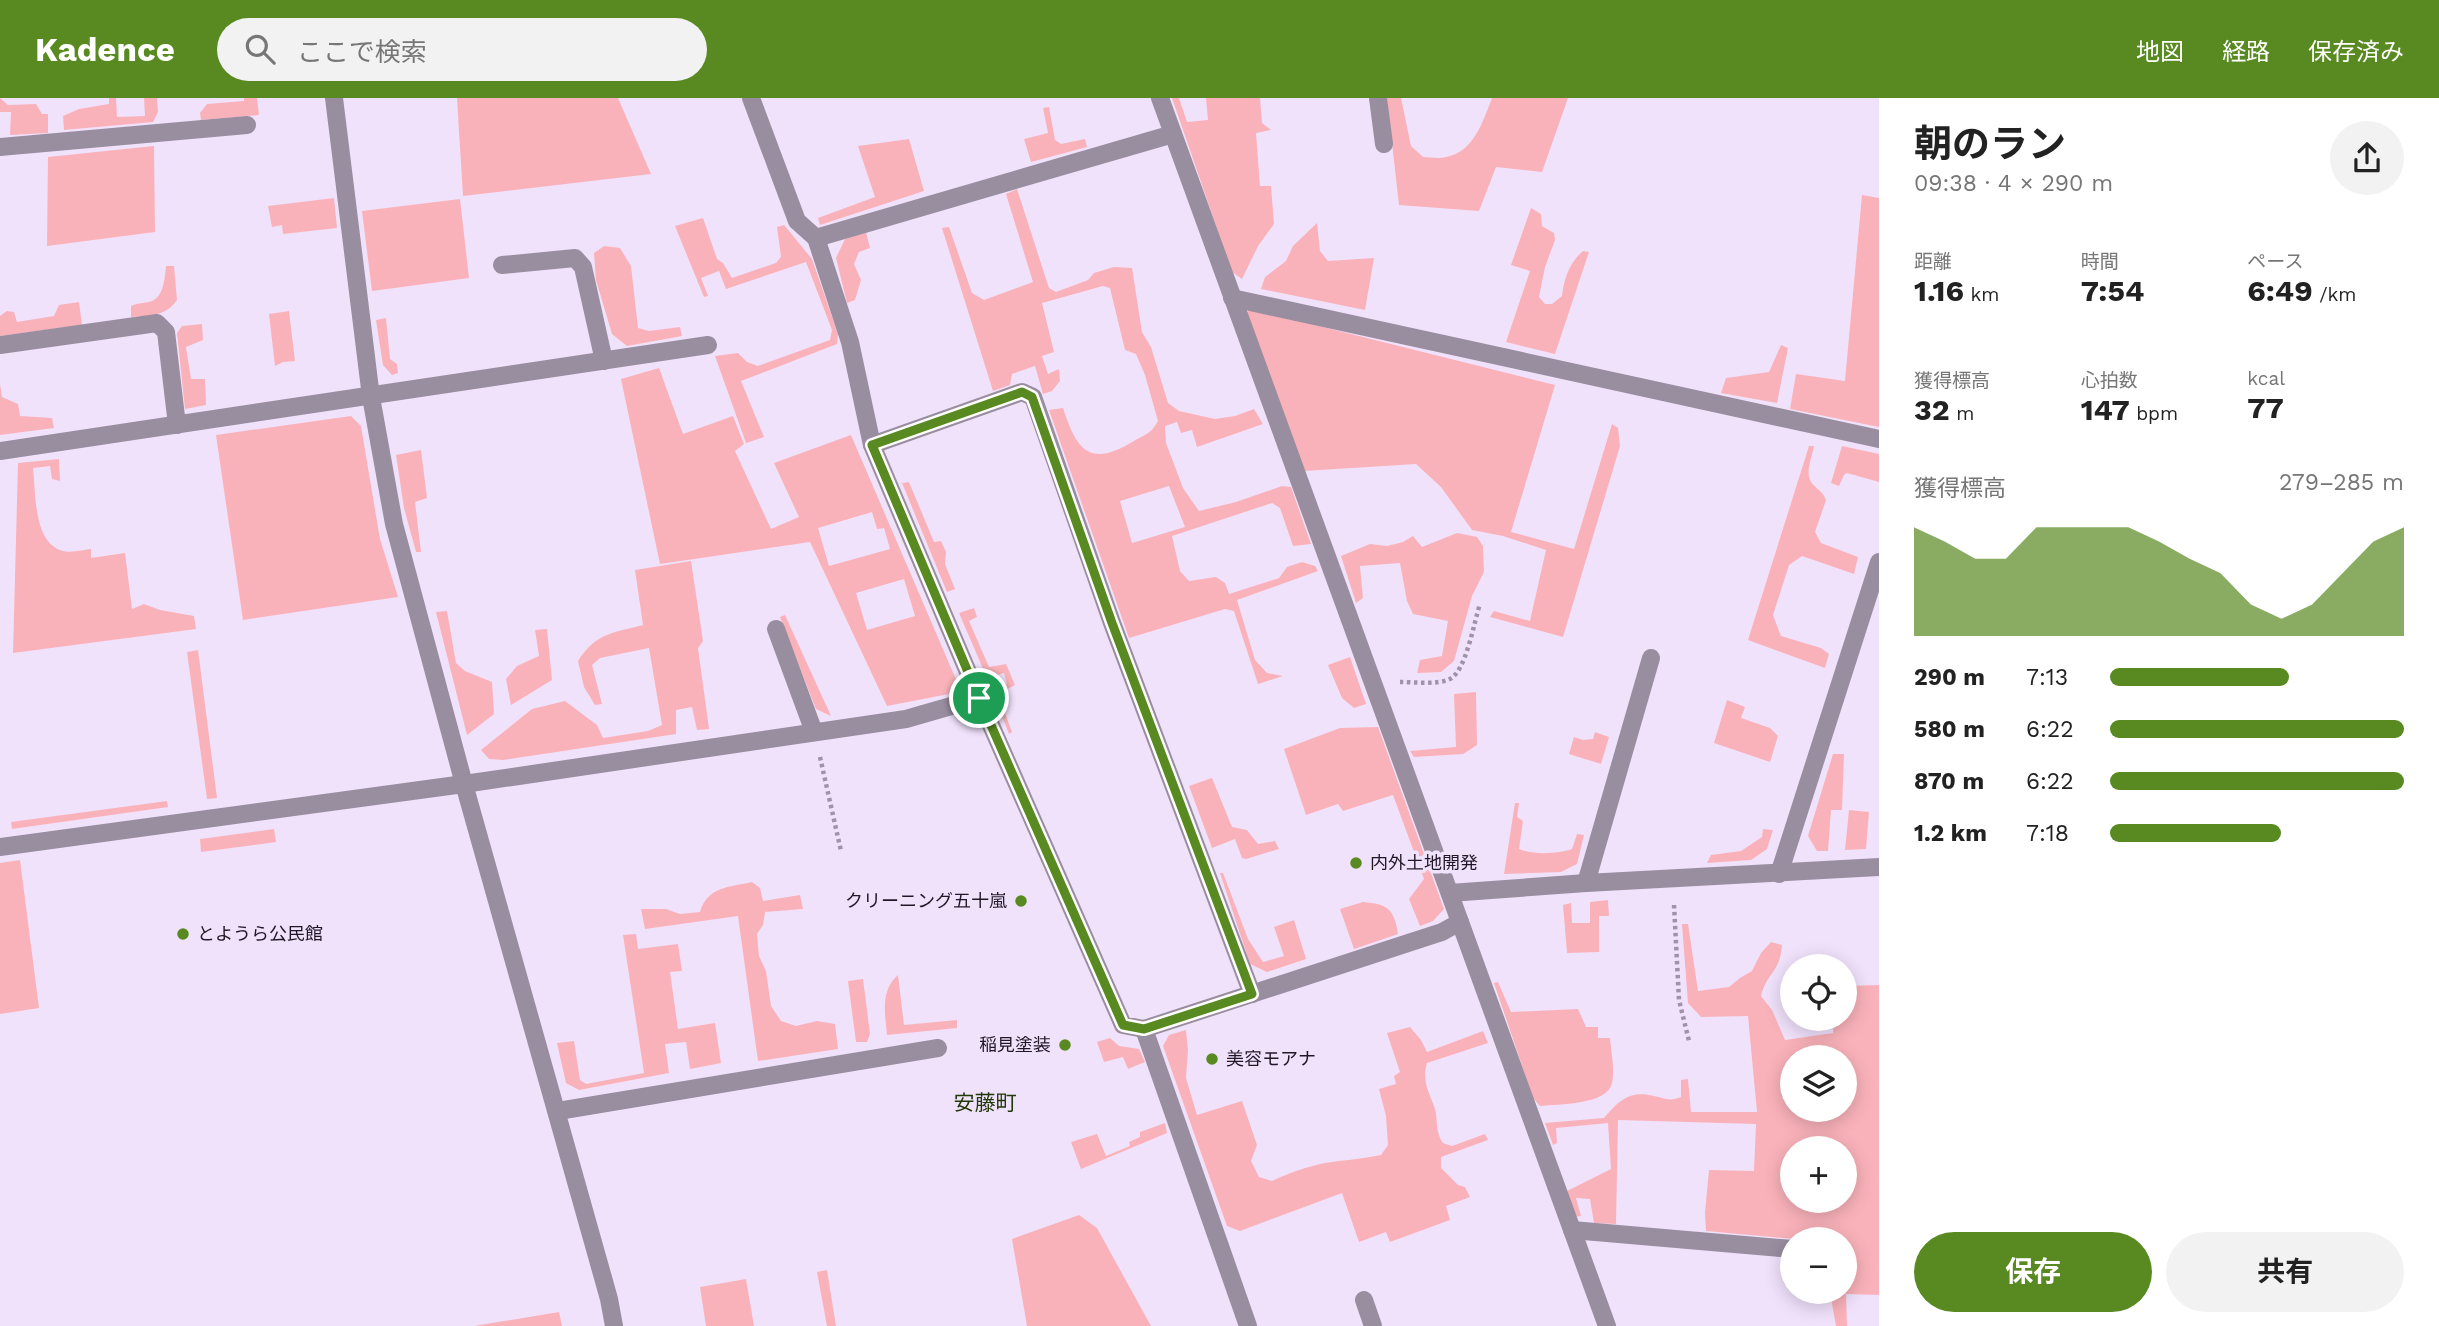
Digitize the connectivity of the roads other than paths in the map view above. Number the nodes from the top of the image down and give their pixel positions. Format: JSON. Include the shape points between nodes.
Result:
{"nodes":[{"id":1,"x":334,"y":98,"type":"edge"},
{"id":2,"x":751,"y":98,"type":"edge"},
{"id":3,"x":1160,"y":98,"type":"edge"},
{"id":4,"x":1378,"y":98,"type":"edge"},
{"id":5,"x":247,"y":125,"type":"dead end"},
{"id":6,"x":1173,"y":134,"type":"junction"},
{"id":7,"x":1384,"y":144,"type":"dead end"},
{"id":8,"x":0,"y":147,"type":"edge"},
{"id":9,"x":816,"y":238,"type":"junction"},
{"id":10,"x":502,"y":265,"type":"dead end"},
{"id":11,"x":1232,"y":298,"type":"junction"},
{"id":12,"x":0,"y":345,"type":"edge"},
{"id":13,"x":708,"y":345,"type":"dead end"},
{"id":14,"x":604,"y":361,"type":"junction"},
{"id":15,"x":371,"y":397,"type":"junction"},
{"id":16,"x":177,"y":425,"type":"junction"},
{"id":17,"x":1879,"y":439,"type":"edge"},
{"id":18,"x":872,"y":445,"type":"junction"},
{"id":19,"x":0,"y":451,"type":"edge"},
{"id":20,"x":1879,"y":562,"type":"edge"},
{"id":21,"x":776,"y":629,"type":"dead end"},
{"id":22,"x":1651,"y":658,"type":"dead end"},
{"id":23,"x":979,"y":698,"type":"junction"},
{"id":24,"x":814,"y":732,"type":"junction"},
{"id":25,"x":464,"y":783,"type":"junction"},
{"id":26,"x":0,"y":847,"type":"edge"},
{"id":27,"x":1879,"y":867,"type":"edge"},
{"id":28,"x":1779,"y":874,"type":"junction"},
{"id":29,"x":1586,"y":883,"type":"junction"},
{"id":30,"x":1450,"y":894,"type":"junction"},
{"id":31,"x":1460,"y":922,"type":"junction"},
{"id":32,"x":1252,"y":994,"type":"junction"},
{"id":33,"x":1144,"y":1029,"type":"junction"},
{"id":34,"x":938,"y":1048,"type":"dead end"},
{"id":35,"x":558,"y":1111,"type":"junction"},
{"id":36,"x":1572,"y":1230,"type":"junction"},
{"id":37,"x":1780,"y":1248,"type":"edge"},
{"id":38,"x":1364,"y":1300,"type":"dead end"},
{"id":39,"x":614,"y":1326,"type":"edge"},
{"id":40,"x":1248,"y":1326,"type":"edge"},
{"id":41,"x":1373,"y":1326,"type":"edge"},
{"id":42,"x":1607,"y":1326,"type":"edge"}],
"edges":[{"from":1,"to":15,"type":"street"},
{"from":2,"to":9,"type":"street","via":[[797,221]]},
{"from":3,"to":6,"type":"street"},
{"from":4,"to":7,"type":"street"},
{"from":5,"to":8,"type":"street"},
{"from":6,"to":9,"type":"street"},
{"from":6,"to":11,"type":"street"},
{"from":9,"to":18,"type":"street","via":[[850,342]]},
{"from":10,"to":14,"type":"street","via":[[575,258],[583,267]]},
{"from":11,"to":17,"type":"street"},
{"from":11,"to":30,"type":"street"},
{"from":12,"to":16,"type":"street","via":[[157,323],[166,332]]},
{"from":13,"to":14,"type":"street"},
{"from":14,"to":15,"type":"street"},
{"from":15,"to":16,"type":"street"},
{"from":15,"to":25,"type":"street","via":[[394,524]]},
{"from":16,"to":19,"type":"street"},
{"from":18,"to":23,"type":"street"},
{"from":18,"to":32,"type":"street","via":[[1022,392],[1032,397]]},
{"from":20,"to":28,"type":"street"},
{"from":21,"to":24,"type":"street"},
{"from":22,"to":29,"type":"street"},
{"from":23,"to":24,"type":"street","via":[[906,719]]},
{"from":23,"to":33,"type":"street","via":[[1123,1025]]},
{"from":24,"to":25,"type":"street"},
{"from":25,"to":26,"type":"street"},
{"from":25,"to":35,"type":"street"},
{"from":27,"to":28,"type":"street"},
{"from":28,"to":29,"type":"street"},
{"from":29,"to":30,"type":"street"},
{"from":30,"to":31,"type":"street"},
{"from":31,"to":32,"type":"street","via":[[1442,932]]},
{"from":31,"to":36,"type":"street"},
{"from":32,"to":33,"type":"street"},
{"from":33,"to":40,"type":"street"},
{"from":34,"to":35,"type":"street"},
{"from":35,"to":39,"type":"street"},
{"from":36,"to":37,"type":"street"},
{"from":36,"to":42,"type":"street"},
{"from":38,"to":41,"type":"street"}]}
